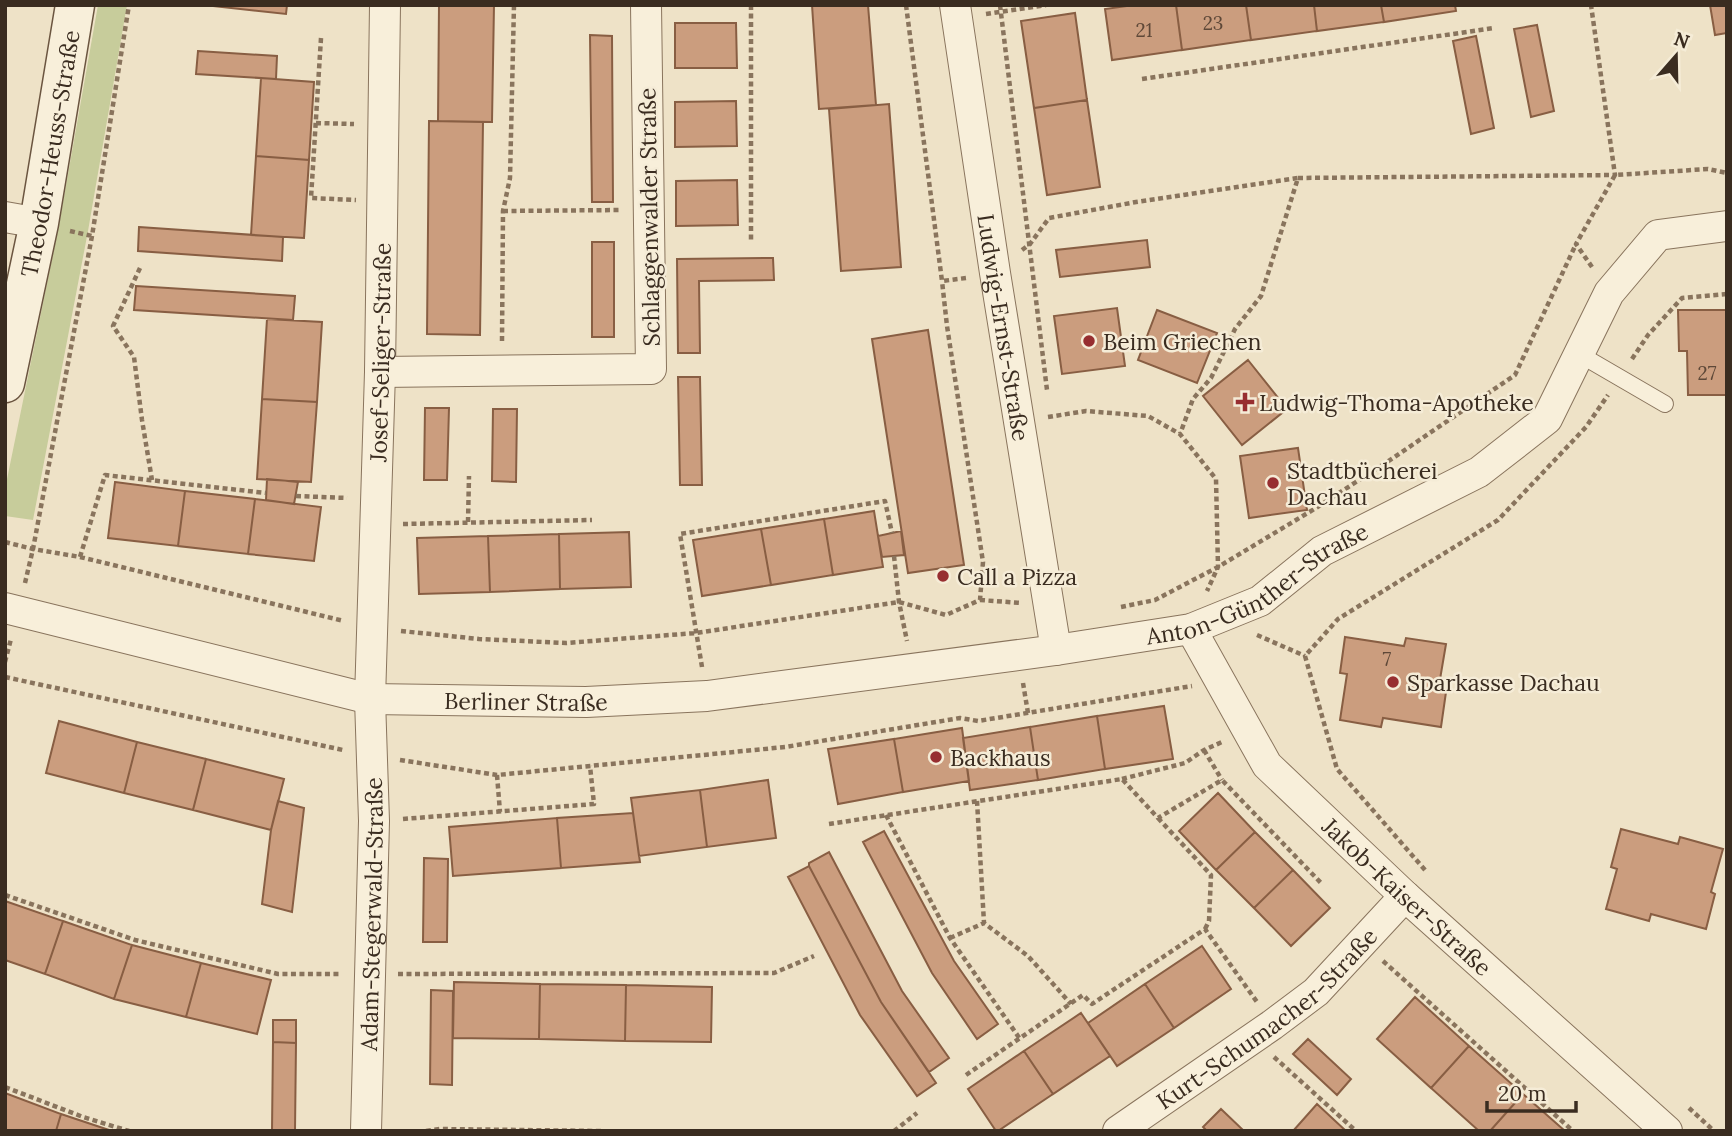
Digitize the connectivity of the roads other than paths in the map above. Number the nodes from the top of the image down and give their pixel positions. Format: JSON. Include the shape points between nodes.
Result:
{"nodes":[{"id":1,"x":75,"y":5,"type":"edge"},
{"id":2,"x":384,"y":5,"type":"edge"},
{"id":3,"x":646,"y":5,"type":"edge"},
{"id":4,"x":956,"y":12,"type":"edge"},
{"id":5,"x":22,"y":220,"type":"edge"},
{"id":6,"x":1727,"y":226,"type":"edge"},
{"id":7,"x":1579,"y":354,"type":"junction"},
{"id":8,"x":380,"y":372,"type":"junction"},
{"id":9,"x":5,"y":383,"type":"edge"},
{"id":10,"x":1665,"y":404,"type":"dead end"},
{"id":11,"x":12,"y":609,"type":"edge"},
{"id":12,"x":1204,"y":623,"type":"junction"},
{"id":13,"x":1056,"y":650,"type":"junction"},
{"id":14,"x":370,"y":699,"type":"junction"},
{"id":15,"x":1405,"y":896,"type":"junction"},
{"id":16,"x":366,"y":1131,"type":"edge"},
{"id":17,"x":1118,"y":1131,"type":"edge"},
{"id":18,"x":1667,"y":1131,"type":"edge"}],
"edges":[{"from":1,"to":5,"type":"street","name":"Theodor-Heuss-Straße"},
{"from":2,"to":8,"type":"street","name":"Josef-Seliger-Straße"},
{"from":3,"to":8,"type":"street","name":"Schlaggenwalder Straße","via":[[651,369]]},
{"from":4,"to":13,"type":"street","name":"Ludwig-Ernst-Straße"},
{"from":5,"to":9,"type":"street","name":"Theodor-Heuss-Straße"},
{"from":6,"to":7,"type":"street","name":"Anton-Günther-Straße","via":[[1658,235],[1609,293]]},
{"from":7,"to":10,"type":"lane"},
{"from":7,"to":12,"type":"street","name":"Anton-Günther-Straße","via":[[1547,419],[1479,472],[1322,551],[1260,601]]},
{"from":8,"to":14,"type":"street","name":"Josef-Seliger-Straße"},
{"from":11,"to":14,"type":"street","name":"Berliner Straße"},
{"from":12,"to":13,"type":"street","name":"Anton-Günther-Straße"},
{"from":12,"to":15,"type":"street","name":"Jakob-Kaiser-Straße","via":[[1267,765]]},
{"from":13,"to":14,"type":"street","name":"Berliner Straße","via":[[707,696],[586,702]]},
{"from":14,"to":16,"type":"street","name":"Adam-Stegerwald-Straße","via":[[374,821]]},
{"from":15,"to":17,"type":"street","name":"Kurt-Schumacher-Straße","via":[[1316,992]]},
{"from":15,"to":18,"type":"street","name":"Jakob-Kaiser-Straße"}]}
